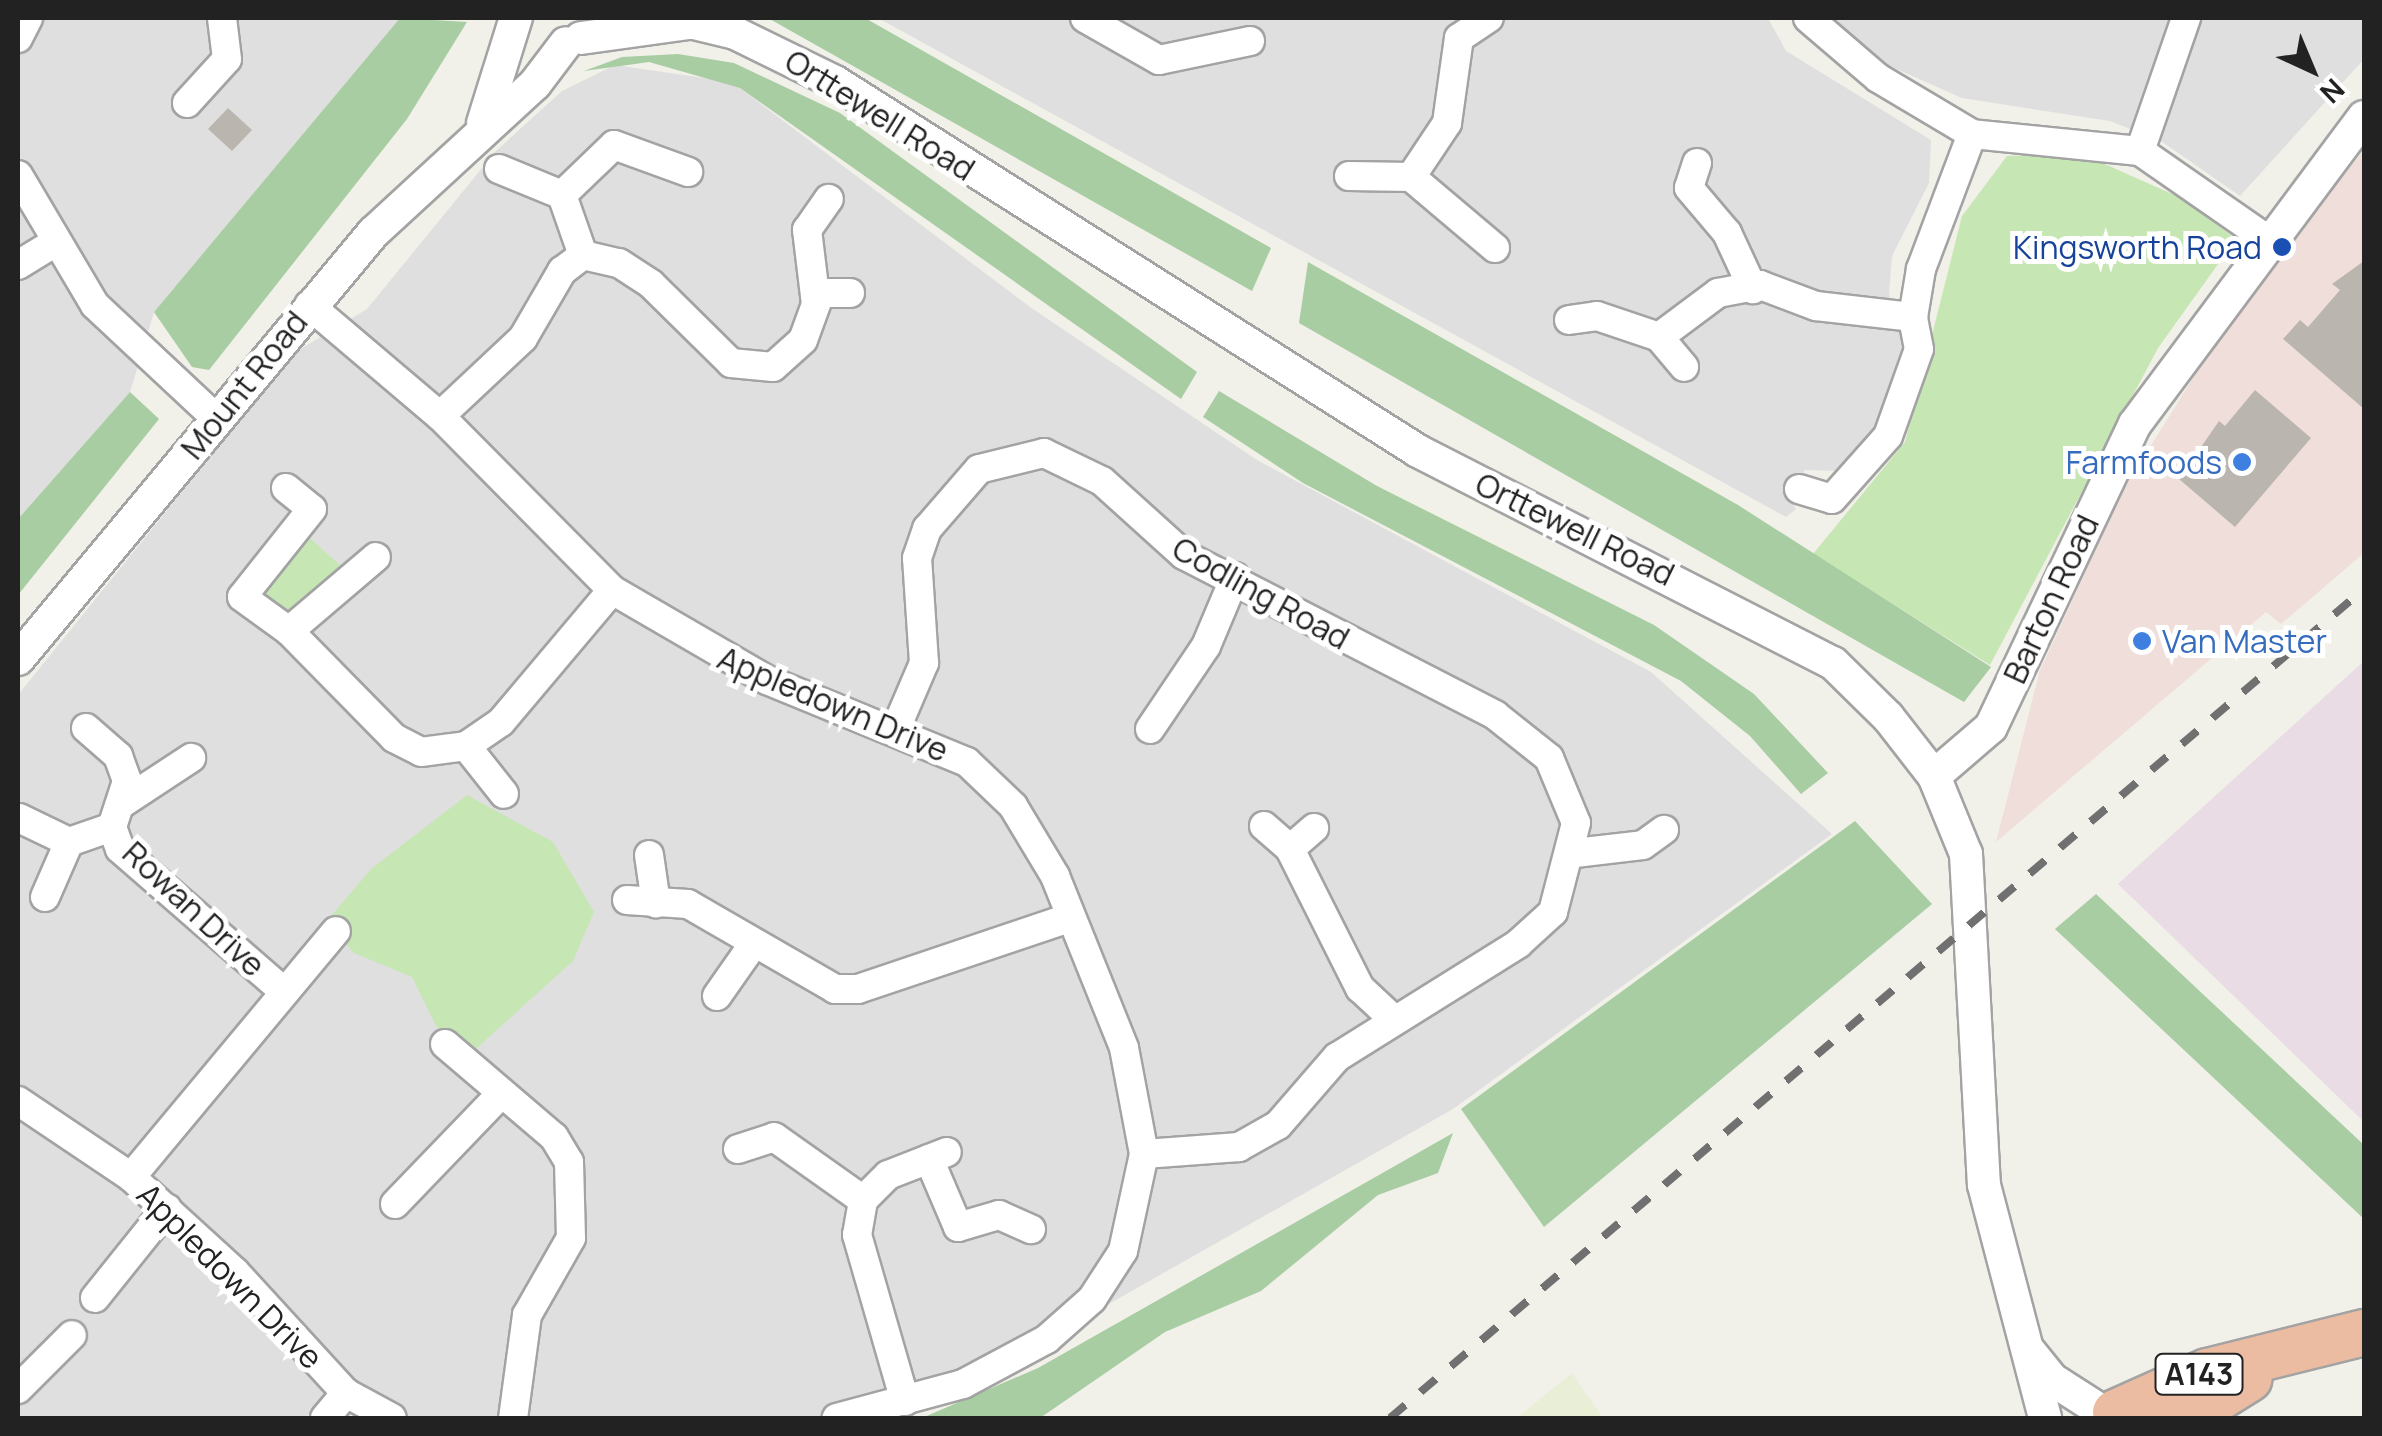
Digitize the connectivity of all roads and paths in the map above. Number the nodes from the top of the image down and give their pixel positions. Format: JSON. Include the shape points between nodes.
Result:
{"nodes":[{"id":1,"x":28,"y":18,"type":"edge"},
{"id":2,"x":222,"y":18,"type":"edge"},
{"id":3,"x":518,"y":18,"type":"edge"},
{"id":4,"x":1085,"y":18,"type":"edge"},
{"id":5,"x":1490,"y":18,"type":"edge"},
{"id":6,"x":1808,"y":18,"type":"edge"},
{"id":7,"x":2186,"y":18,"type":"edge"},
{"id":8,"x":681,"y":20,"type":"edge"},
{"id":9,"x":582,"y":33,"type":"edge"},
{"id":10,"x":18,"y":38,"type":"edge"},
{"id":11,"x":1250,"y":41,"type":"dead end"},
{"id":12,"x":186,"y":103,"type":"dead end"},
{"id":13,"x":2364,"y":118,"type":"edge"},
{"id":14,"x":483,"y":123,"type":"junction"},
{"id":15,"x":1972,"y":134,"type":"junction"},
{"id":16,"x":2140,"y":151,"type":"junction"},
{"id":17,"x":1696,"y":163,"type":"dead end"},
{"id":18,"x":498,"y":168,"type":"dead end"},
{"id":19,"x":688,"y":172,"type":"dead end"},
{"id":20,"x":18,"y":176,"type":"edge"},
{"id":21,"x":1349,"y":176,"type":"dead end"},
{"id":22,"x":1412,"y":177,"type":"junction"},
{"id":23,"x":562,"y":195,"type":"junction"},
{"id":24,"x":829,"y":199,"type":"dead end"},
{"id":25,"x":2268,"y":240,"type":"junction"},
{"id":26,"x":54,"y":243,"type":"junction"},
{"id":27,"x":1495,"y":248,"type":"dead end"},
{"id":28,"x":583,"y":255,"type":"junction"},
{"id":29,"x":18,"y":265,"type":"edge"},
{"id":30,"x":1753,"y":288,"type":"junction"},
{"id":31,"x":817,"y":293,"type":"junction"},
{"id":32,"x":850,"y":293,"type":"dead end"},
{"id":33,"x":310,"y":304,"type":"junction"},
{"id":34,"x":1913,"y":317,"type":"junction"},
{"id":35,"x":1569,"y":320,"type":"dead end"},
{"id":36,"x":1659,"y":337,"type":"junction"},
{"id":37,"x":1684,"y":367,"type":"dead end"},
{"id":38,"x":440,"y":416,"type":"junction"},
{"id":39,"x":217,"y":419,"type":"junction"},
{"id":40,"x":286,"y":488,"type":"dead end"},
{"id":41,"x":1800,"y":489,"type":"dead end"},
{"id":42,"x":376,"y":557,"type":"dead end"},
{"id":43,"x":1235,"y":577,"type":"junction"},
{"id":44,"x":612,"y":590,"type":"junction"},
{"id":45,"x":289,"y":631,"type":"junction"},
{"id":46,"x":18,"y":659,"type":"edge"},
{"id":47,"x":897,"y":726,"type":"junction"},
{"id":48,"x":86,"y":728,"type":"dead end"},
{"id":49,"x":1150,"y":729,"type":"dead end"},
{"id":50,"x":466,"y":746,"type":"junction"},
{"id":51,"x":190,"y":758,"type":"dead end"},
{"id":52,"x":1934,"y":776,"type":"junction"},
{"id":53,"x":504,"y":794,"type":"dead end"},
{"id":54,"x":116,"y":815,"type":"junction"},
{"id":55,"x":19,"y":818,"type":"edge"},
{"id":56,"x":1264,"y":826,"type":"dead end"},
{"id":57,"x":1314,"y":828,"type":"dead end"},
{"id":58,"x":1664,"y":830,"type":"dead end"},
{"id":59,"x":68,"y":842,"type":"junction"},
{"id":60,"x":1290,"y":849,"type":"junction"},
{"id":61,"x":1575,"y":853,"type":"junction"},
{"id":62,"x":650,"y":855,"type":"dead end"},
{"id":63,"x":45,"y":897,"type":"dead end"},
{"id":64,"x":627,"y":900,"type":"dead end"},
{"id":65,"x":656,"y":903,"type":"junction"},
{"id":66,"x":1069,"y":918,"type":"junction"},
{"id":67,"x":336,"y":931,"type":"dead end"},
{"id":68,"x":752,"y":946,"type":"junction"},
{"id":69,"x":280,"y":989,"type":"junction"},
{"id":70,"x":717,"y":996,"type":"dead end"},
{"id":71,"x":1390,"y":1016,"type":"junction"},
{"id":72,"x":445,"y":1044,"type":"dead end"},
{"id":73,"x":498,"y":1097,"type":"junction"},
{"id":74,"x":18,"y":1101,"type":"edge"},
{"id":75,"x":738,"y":1149,"type":"dead end"},
{"id":76,"x":1144,"y":1154,"type":"junction"},
{"id":77,"x":132,"y":1177,"type":"junction"},
{"id":78,"x":863,"y":1200,"type":"junction"},
{"id":79,"x":395,"y":1204,"type":"dead end"},
{"id":80,"x":167,"y":1208,"type":"junction"},
{"id":81,"x":1031,"y":1228,"type":"dead end"},
{"id":82,"x":95,"y":1298,"type":"dead end"},
{"id":83,"x":2364,"y":1332,"type":"edge"},
{"id":84,"x":72,"y":1335,"type":"dead end"},
{"id":85,"x":2024,"y":1344,"type":"junction"},
{"id":86,"x":2290,"y":1355,"type":"junction"},
{"id":87,"x":18,"y":1389,"type":"edge"},
{"id":88,"x":346,"y":1393,"type":"junction"},
{"id":89,"x":904,"y":1401,"type":"junction"},
{"id":90,"x":2105,"y":1415,"type":"edge"},
{"id":91,"x":324,"y":1418,"type":"edge"},
{"id":92,"x":392,"y":1418,"type":"edge"},
{"id":93,"x":513,"y":1418,"type":"edge"},
{"id":94,"x":838,"y":1418,"type":"edge"},
{"id":95,"x":2045,"y":1418,"type":"edge"},
{"id":96,"x":2185,"y":1418,"type":"edge"}],
"edges":[{"from":1,"to":10,"type":"street"},
{"from":2,"to":12,"type":"street","via":[[227,59]]},
{"from":3,"to":9,"type":"street","via":[[536,37]]},
{"from":3,"to":14,"type":"street","name":"Mount Road"},
{"from":4,"to":11,"type":"street","via":[[1159,60],[1213,33]]},
{"from":5,"to":22,"type":"street","via":[[1459,38],[1447,123]]},
{"from":6,"to":15,"type":"street","via":[[1878,78]]},
{"from":7,"to":16,"type":"street"},
{"from":8,"to":9,"type":"street","name":"Orttewell Road"},
{"from":8,"to":52,"type":"street","name":"Orttewell Road","via":[[787,55],[1418,451],[1833,662]]},
{"from":9,"to":14,"type":"street","name":"Mount Road","via":[[535,84]]},
{"from":13,"to":25,"type":"street","name":"Barton Road"},
{"from":14,"to":33,"type":"street","name":"Mount Road"},
{"from":15,"to":16,"type":"street"},
{"from":15,"to":34,"type":"street","via":[[1920,269]]},
{"from":16,"to":25,"type":"street"},
{"from":17,"to":30,"type":"street","via":[[1689,188],[1728,232]]},
{"from":18,"to":23,"type":"street"},
{"from":19,"to":23,"type":"street","via":[[614,145]]},
{"from":20,"to":26,"type":"street"},
{"from":21,"to":22,"type":"street"},
{"from":22,"to":27,"type":"street"},
{"from":23,"to":28,"type":"street"},
{"from":24,"to":31,"type":"street","via":[[807,230]]},
{"from":25,"to":52,"type":"street","name":"Barton Road","via":[[2135,424],[1992,727]]},
{"from":26,"to":29,"type":"street"},
{"from":26,"to":39,"type":"street","via":[[146,362]]},
{"from":28,"to":31,"type":"street","via":[[619,263],[651,284],[731,363],[749,368],[790,355]]},
{"from":28,"to":38,"type":"street","via":[[562,272],[524,338]]},
{"from":30,"to":34,"type":"street"},
{"from":30,"to":36,"type":"street","via":[[1718,293]]},
{"from":31,"to":32,"type":"street"},
{"from":33,"to":38,"type":"street","name":"Appledown Drive"},
{"from":33,"to":39,"type":"street","name":"Mount Road"},
{"from":34,"to":41,"type":"street","via":[[1919,349],[1888,436],[1832,499]]},
{"from":35,"to":36,"type":"street","via":[[1597,316]]},
{"from":36,"to":37,"type":"street"},
{"from":38,"to":44,"type":"street","name":"Appledown Drive"},
{"from":39,"to":46,"type":"street","name":"Mount Road"},
{"from":40,"to":45,"type":"street","via":[[312,509],[242,597]]},
{"from":42,"to":45,"type":"street"},
{"from":43,"to":47,"type":"street","name":"Codling Road","via":[[1152,533],[1075,462],[1011,455],[979,468],[927,529],[917,558],[924,664]]},
{"from":43,"to":49,"type":"street","via":[[1206,646]]},
{"from":43,"to":61,"type":"street","name":"Codling Road","via":[[1529,737],[1569,793]]},
{"from":44,"to":47,"type":"street","name":"Appledown Drive","via":[[767,680]]},
{"from":44,"to":50,"type":"street","via":[[501,722]]},
{"from":45,"to":50,"type":"street","via":[[394,738],[421,752]]},
{"from":47,"to":66,"type":"street","name":"Appledown Drive","via":[[967,762],[1013,806]]},
{"from":48,"to":54,"type":"street","name":"Rowan Drive","via":[[118,756],[127,780]]},
{"from":50,"to":53,"type":"street"},
{"from":51,"to":54,"type":"street","name":"Rowan Drive"},
{"from":52,"to":85,"type":"street","name":"Orttewell Road","via":[[1966,854],[1984,1184]]},
{"from":54,"to":59,"type":"street","name":"Rowan Drive"},
{"from":54,"to":69,"type":"street","name":"Rowan Drive","via":[[120,849]]},
{"from":55,"to":59,"type":"street"},
{"from":56,"to":60,"type":"street"},
{"from":57,"to":60,"type":"street"},
{"from":58,"to":61,"type":"street","via":[[1642,845]]},
{"from":59,"to":63,"type":"street"},
{"from":60,"to":71,"type":"street","via":[[1360,988]]},
{"from":61,"to":71,"type":"street","name":"Codling Road","via":[[1553,912],[1518,944]]},
{"from":62,"to":65,"type":"street"},
{"from":64,"to":65,"type":"street"},
{"from":65,"to":68,"type":"street","via":[[688,904]]},
{"from":66,"to":68,"type":"street","via":[[858,989],[834,988]]},
{"from":66,"to":76,"type":"street","name":"Appledown Drive","via":[[1124,1048]]},
{"from":67,"to":69,"type":"street","name":"Rowan Drive"},
{"from":68,"to":70,"type":"street"},
{"from":69,"to":77,"type":"street","name":"Rowan Drive"},
{"from":71,"to":76,"type":"street","name":"Codling Road","via":[[1337,1057],[1278,1125],[1240,1147]]},
{"from":72,"to":73,"type":"street"},
{"from":73,"to":79,"type":"street"},
{"from":73,"to":93,"type":"street","via":[[554,1138],[570,1162],[582,1237],[527,1315]]},
{"from":74,"to":77,"type":"street","name":"Appledown Drive"},
{"from":75,"to":78,"type":"street","via":[[774,1137]]},
{"from":76,"to":89,"type":"street","name":"Appledown Drive","via":[[1123,1250],[1092,1299],[1047,1339],[964,1384]]},
{"from":77,"to":80,"type":"street","name":"Appledown Drive"},
{"from":78,"to":81,"type":"street","via":[[888,1176],[938,1156],[958,1227],[999,1214]]},
{"from":78,"to":89,"type":"street","via":[[857,1235]]},
{"from":80,"to":82,"type":"street"},
{"from":80,"to":88,"type":"street","name":"Appledown Drive"},
{"from":83,"to":86,"type":"highway","number":"A143"},
{"from":84,"to":87,"type":"street"},
{"from":85,"to":90,"type":"street","name":"Orttewell Road","via":[[2053,1380]]},
{"from":85,"to":95,"type":"street","name":"Orttewell Road"},
{"from":86,"to":90,"type":"highway","number":"A143","via":[[2207,1371]]},
{"from":86,"to":96,"type":"highway","number":"A143"},
{"from":88,"to":91,"type":"street"},
{"from":88,"to":92,"type":"street","name":"Appledown Drive"},
{"from":89,"to":94,"type":"street","name":"Appledown Drive"}]}
